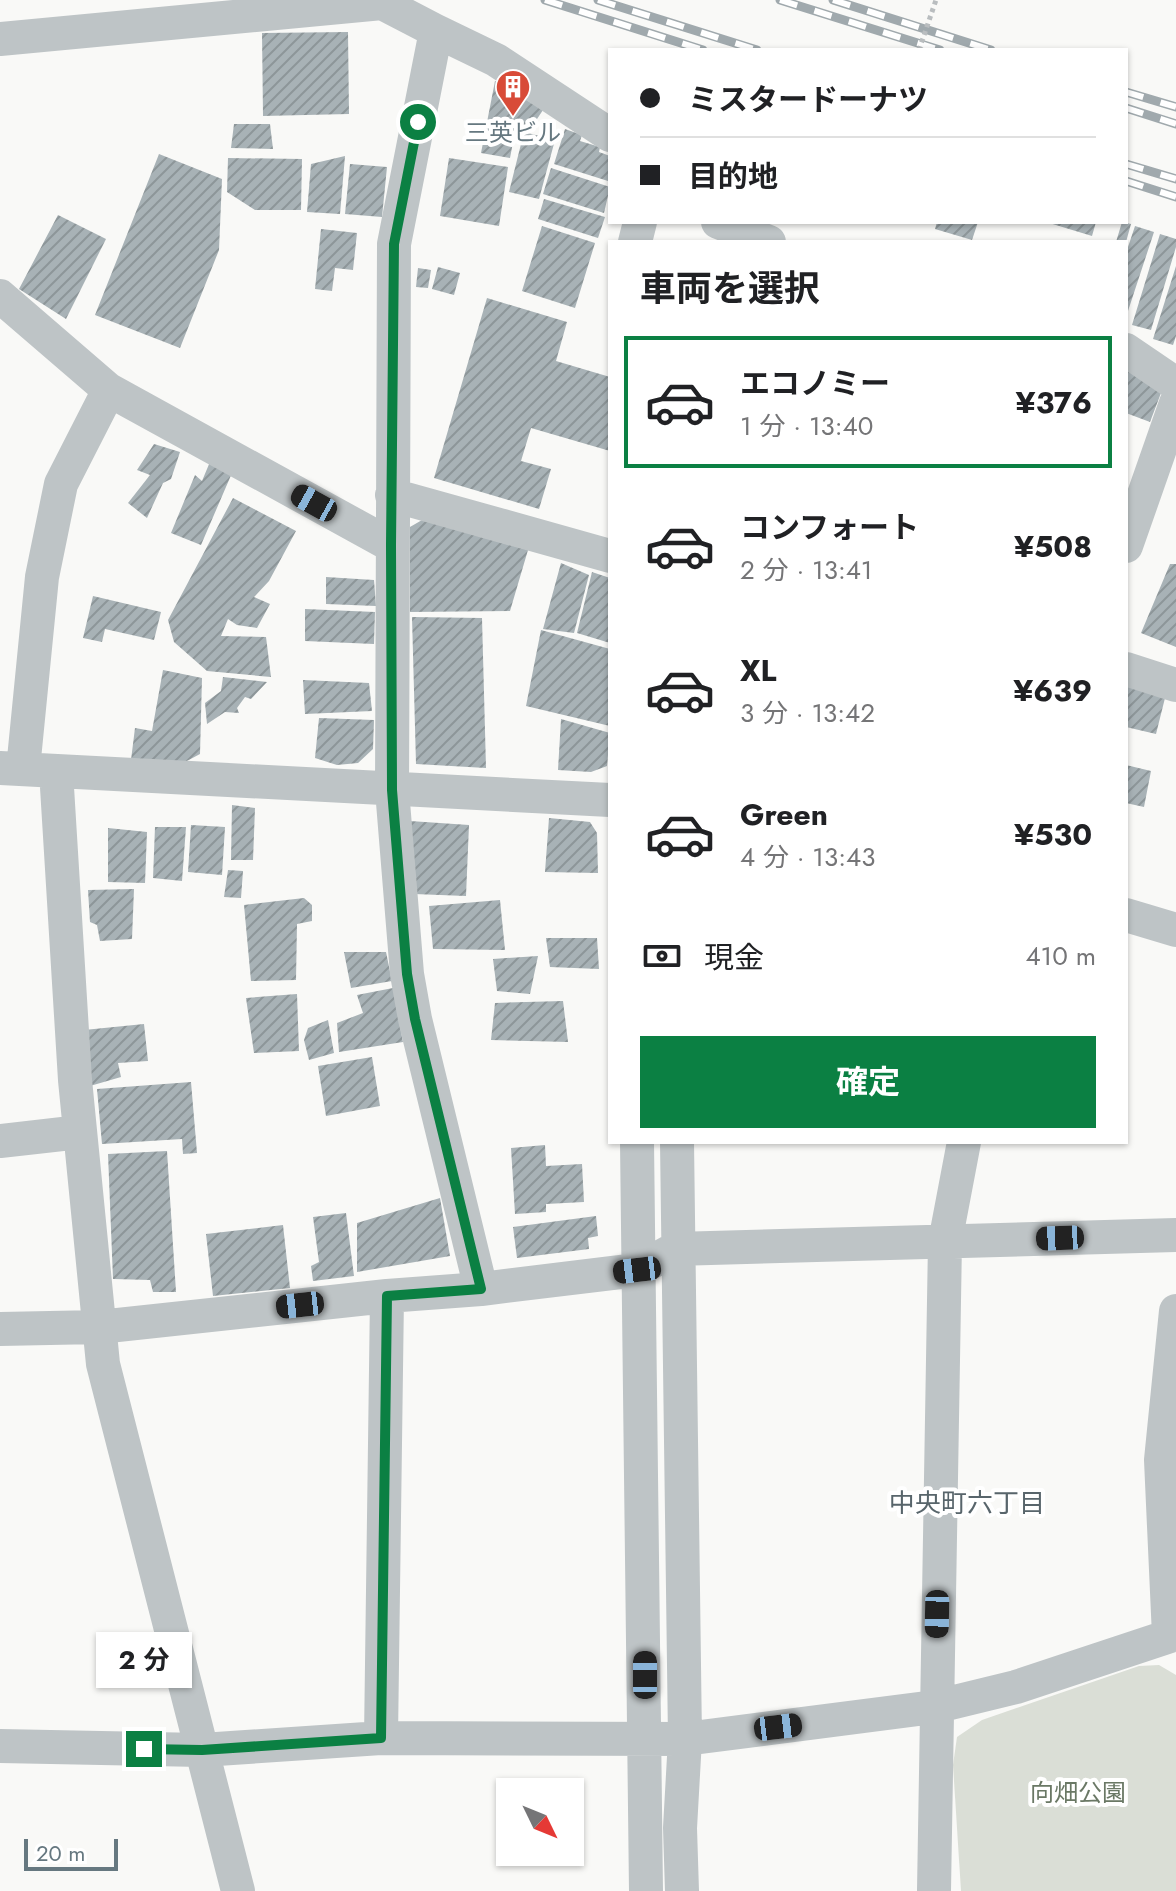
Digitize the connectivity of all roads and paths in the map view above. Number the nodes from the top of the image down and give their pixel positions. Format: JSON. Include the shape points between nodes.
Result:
{"nodes":[{"id":1,"x":936,"y":0,"type":"edge"},
{"id":2,"x":436,"y":31,"type":"junction"},
{"id":3,"x":0,"y":39,"type":"edge"},
{"id":4,"x":920,"y":48,"type":"edge"},
{"id":5,"x":608,"y":134,"type":"edge"},
{"id":6,"x":723,"y":224,"type":"edge"},
{"id":7,"x":764,"y":240,"type":"edge"},
{"id":8,"x":0,"y":296,"type":"edge"},
{"id":9,"x":1128,"y":351,"type":"edge"},
{"id":10,"x":1176,"y":384,"type":"edge"},
{"id":11,"x":109,"y":390,"type":"junction"},
{"id":12,"x":1176,"y":403,"type":"edge"},
{"id":13,"x":392,"y":495,"type":"junction"},
{"id":14,"x":1128,"y":540,"type":"edge"},
{"id":15,"x":391,"y":545,"type":"junction"},
{"id":16,"x":608,"y":555,"type":"edge"},
{"id":17,"x":1128,"y":670,"type":"edge"},
{"id":18,"x":1176,"y":685,"type":"edge"},
{"id":19,"x":26,"y":769,"type":"edge"},
{"id":20,"x":392,"y":790,"type":"junction"},
{"id":21,"x":608,"y":800,"type":"edge"},
{"id":22,"x":1128,"y":916,"type":"edge"},
{"id":23,"x":1176,"y":930,"type":"edge"},
{"id":24,"x":80,"y":1132,"type":"junction"},
{"id":25,"x":0,"y":1141,"type":"edge"},
{"id":26,"x":637,"y":1144,"type":"edge"},
{"id":27,"x":677,"y":1144,"type":"edge"},
{"id":28,"x":964,"y":1144,"type":"edge"},
{"id":29,"x":1176,"y":1235,"type":"edge"},
{"id":30,"x":945,"y":1242,"type":"junction"},
{"id":31,"x":675,"y":1249,"type":"junction"},
{"id":32,"x":637,"y":1270,"type":"junction"},
{"id":33,"x":481,"y":1289,"type":"junction"},
{"id":34,"x":387,"y":1296,"type":"junction"},
{"id":35,"x":1176,"y":1311,"type":"edge"},
{"id":36,"x":99,"y":1327,"type":"junction"},
{"id":37,"x":0,"y":1329,"type":"edge"},
{"id":38,"x":1172,"y":1635,"type":"edge"},
{"id":39,"x":934,"y":1707,"type":"junction"},
{"id":40,"x":381,"y":1738,"type":"junction"},
{"id":41,"x":645,"y":1739,"type":"junction"},
{"id":42,"x":685,"y":1739,"type":"junction"},
{"id":43,"x":0,"y":1746,"type":"edge"},
{"id":44,"x":202,"y":1750,"type":"junction"},
{"id":45,"x":238,"y":1891,"type":"edge"},
{"id":46,"x":646,"y":1891,"type":"edge"},
{"id":47,"x":682,"y":1891,"type":"edge"},
{"id":48,"x":934,"y":1891,"type":"edge"}],
"edges":[{"from":1,"to":4,"type":"path","bridge":true},
{"from":2,"to":3,"type":"street","via":[[382,3]]},
{"from":2,"to":5,"type":"street","via":[[496,60]]},
{"from":2,"to":13,"type":"street","via":[[394,244]]},
{"from":6,"to":7,"type":"street"},
{"from":8,"to":11,"type":"street"},
{"from":9,"to":10,"type":"street"},
{"from":11,"to":15,"type":"street"},
{"from":11,"to":19,"type":"street","via":[[61,484],[42,577]]},
{"from":12,"to":14,"type":"street"},
{"from":13,"to":15,"type":"street"},
{"from":13,"to":16,"type":"street"},
{"from":15,"to":20,"type":"street"},
{"from":17,"to":18,"type":"street"},
{"from":19,"to":20,"type":"street"},
{"from":19,"to":24,"type":"street"},
{"from":20,"to":21,"type":"street"},
{"from":20,"to":33,"type":"street","via":[[412,1004]]},
{"from":22,"to":23,"type":"street"},
{"from":24,"to":25,"type":"street"},
{"from":24,"to":36,"type":"street"},
{"from":26,"to":32,"type":"street"},
{"from":27,"to":31,"type":"street"},
{"from":28,"to":30,"type":"street"},
{"from":29,"to":30,"type":"street"},
{"from":30,"to":31,"type":"street"},
{"from":30,"to":39,"type":"street"},
{"from":31,"to":32,"type":"street"},
{"from":31,"to":42,"type":"street"},
{"from":32,"to":33,"type":"street"},
{"from":32,"to":41,"type":"street"},
{"from":33,"to":34,"type":"street"},
{"from":34,"to":36,"type":"street"},
{"from":34,"to":40,"type":"street"},
{"from":35,"to":38,"type":"street","via":[[1161,1460]]},
{"from":36,"to":37,"type":"street"},
{"from":36,"to":44,"type":"street","via":[[103,1364]]},
{"from":38,"to":39,"type":"street","via":[[1016,1687]]},
{"from":39,"to":42,"type":"street"},
{"from":39,"to":48,"type":"street"},
{"from":40,"to":41,"type":"street"},
{"from":40,"to":44,"type":"street"},
{"from":41,"to":42,"type":"street"},
{"from":41,"to":46,"type":"street"},
{"from":42,"to":47,"type":"street"},
{"from":43,"to":44,"type":"street"},
{"from":44,"to":45,"type":"street"}]}
